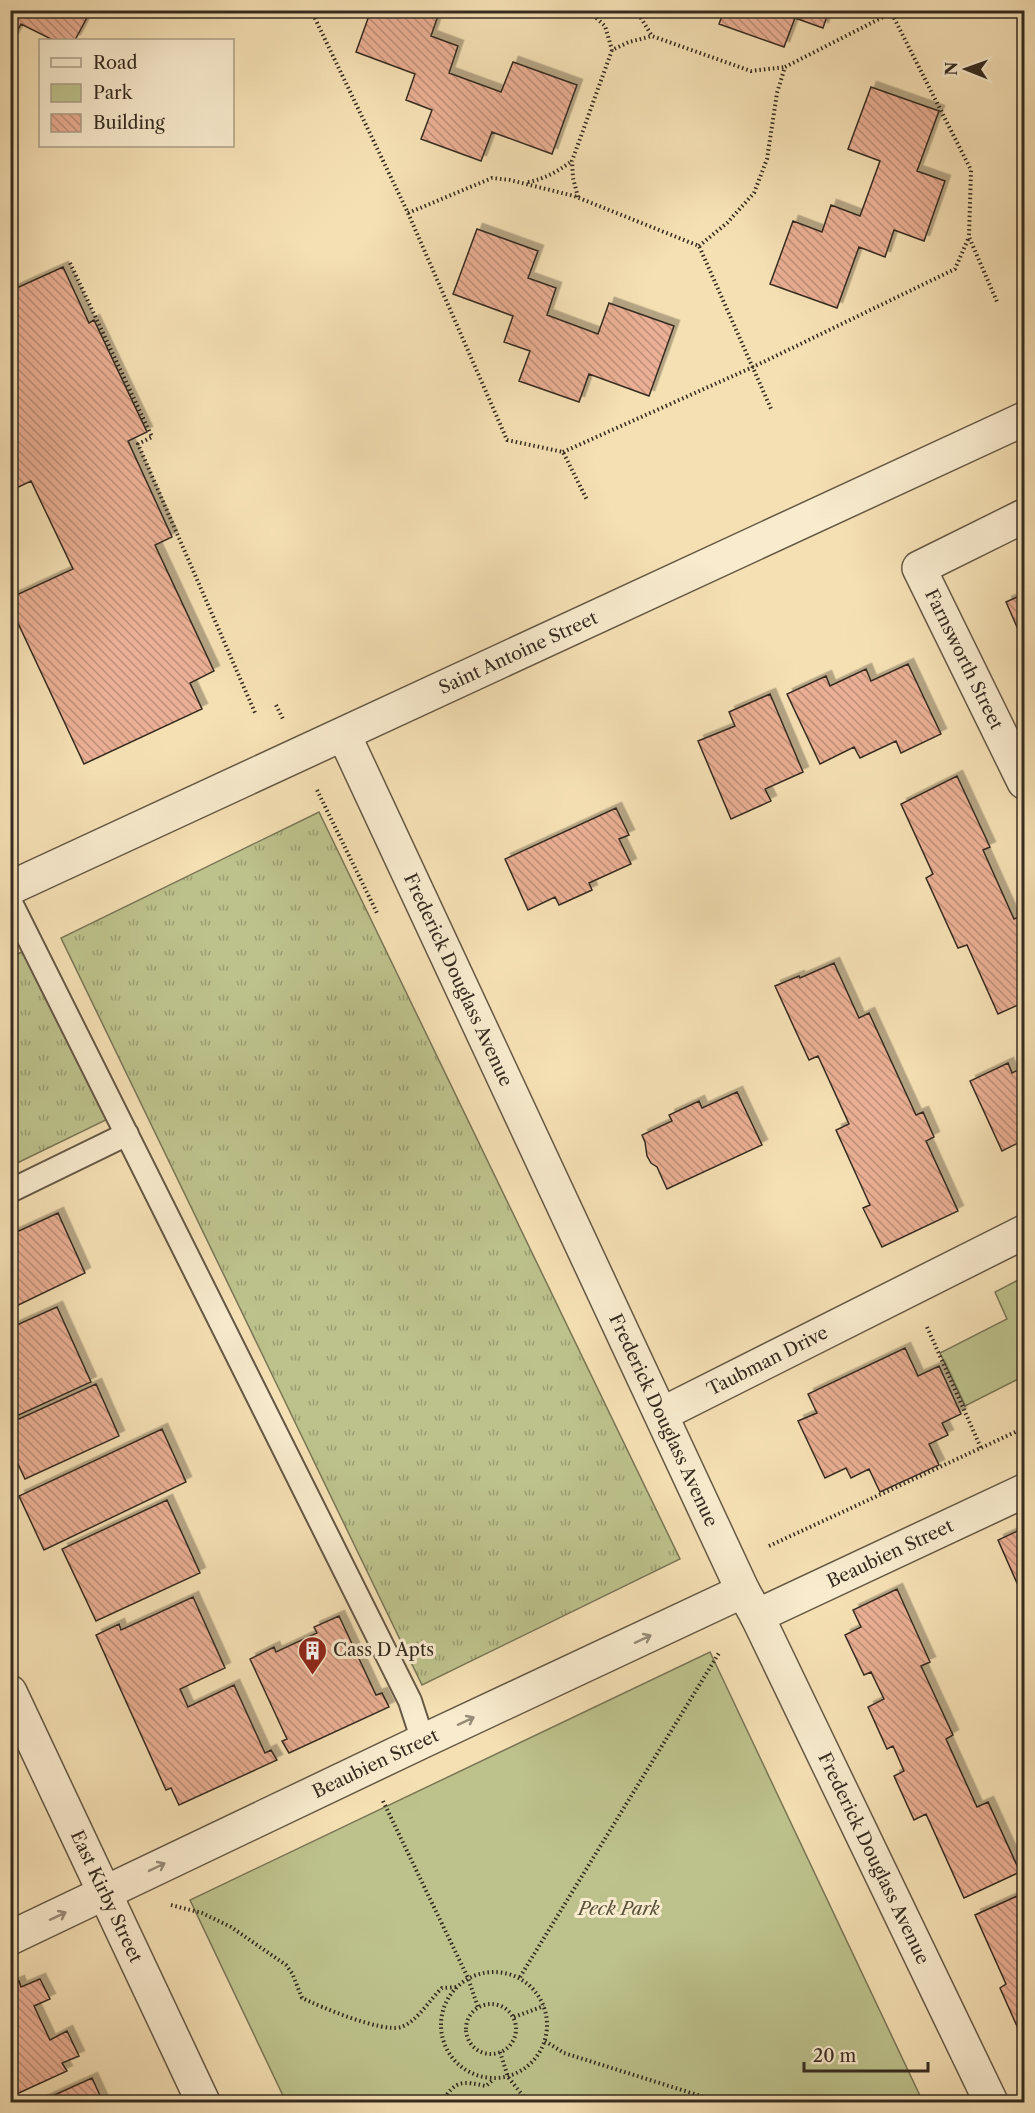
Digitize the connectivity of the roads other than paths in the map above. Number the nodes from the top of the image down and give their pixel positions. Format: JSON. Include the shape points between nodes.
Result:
{"nodes":[{"id":1,"x":1024,"y":419,"type":"edge"},
{"id":2,"x":1024,"y":516,"type":"edge"},
{"id":3,"x":344,"y":735,"type":"junction"},
{"id":4,"x":1024,"y":782,"type":"edge"},
{"id":5,"x":10,"y":888,"type":"edge"},
{"id":6,"x":10,"y":901,"type":"edge"},
{"id":7,"x":127,"y":1134,"type":"junction"},
{"id":8,"x":10,"y":1191,"type":"edge"},
{"id":9,"x":1024,"y":1232,"type":"edge"},
{"id":10,"x":662,"y":1414,"type":"junction"},
{"id":11,"x":1024,"y":1491,"type":"edge"},
{"id":12,"x":750,"y":1604,"type":"junction"},
{"id":13,"x":10,"y":1692,"type":"edge"},
{"id":14,"x":423,"y":1741,"type":"junction"},
{"id":15,"x":105,"y":1893,"type":"junction"},
{"id":16,"x":10,"y":1938,"type":"edge"},
{"id":17,"x":203,"y":2103,"type":"edge"},
{"id":18,"x":991,"y":2103,"type":"edge"}],
"edges":[{"from":1,"to":3,"type":"street","name":"Saint Antoine Street"},
{"from":2,"to":4,"type":"street","name":"Farnsworth Street","via":[[919,568]]},
{"from":3,"to":5,"type":"street","name":"Saint Antoine Street"},
{"from":3,"to":10,"type":"street","name":"Frederick Douglass Avenue"},
{"from":6,"to":7,"type":"lane"},
{"from":7,"to":8,"type":"lane"},
{"from":7,"to":14,"type":"lane","via":[[405,1690]]},
{"from":9,"to":10,"type":"street","name":"Taubman Drive"},
{"from":10,"to":12,"type":"street","name":"Frederick Douglass Avenue"},
{"from":11,"to":12,"type":"street","name":"Beaubien Street"},
{"from":14,"to":12,"type":"street","name":"Beaubien Street","one_way":true},
{"from":12,"to":18,"type":"street","name":"Frederick Douglass Avenue"},
{"from":13,"to":15,"type":"street","name":"East Kirby Street"},
{"from":15,"to":14,"type":"street","name":"Beaubien Street","one_way":true},
{"from":16,"to":15,"type":"street","name":"Beaubien Street","one_way":true},
{"from":15,"to":17,"type":"street","name":"East Kirby Street"}]}
